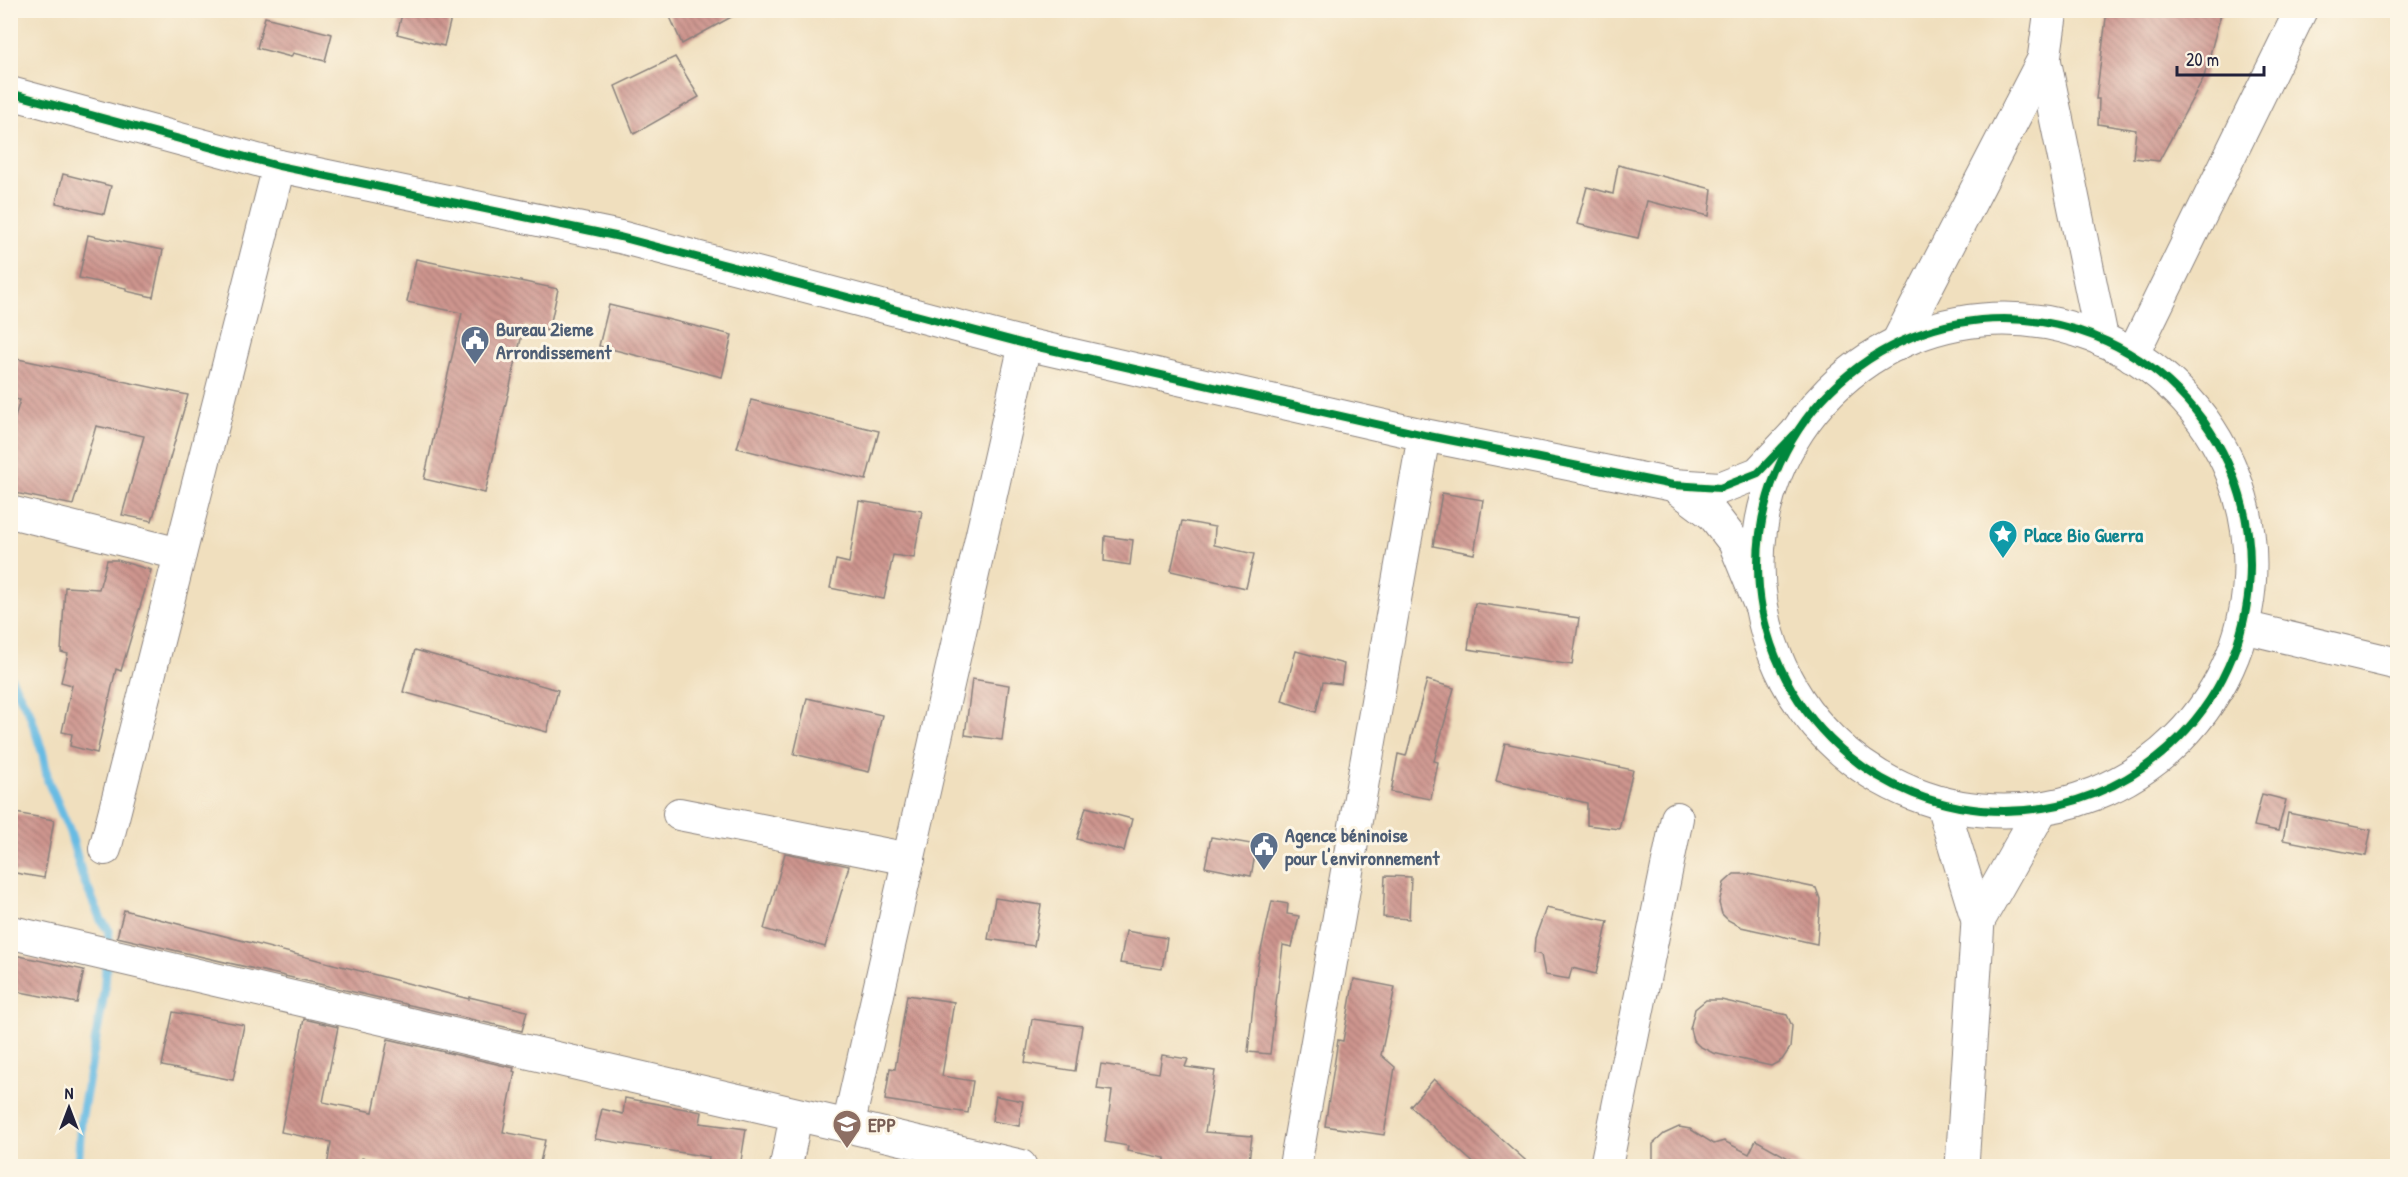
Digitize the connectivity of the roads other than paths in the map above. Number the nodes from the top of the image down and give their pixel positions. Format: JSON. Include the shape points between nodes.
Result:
{"nodes":[{"id":1,"x":2051,"y":10,"type":"edge"},
{"id":2,"x":2301,"y":10,"type":"edge"},
{"id":3,"x":2044,"y":58,"type":"junction"},
{"id":4,"x":10,"y":93,"type":"edge"},
{"id":5,"x":279,"y":166,"type":"junction"},
{"id":6,"x":2102,"y":340,"type":"junction"},
{"id":7,"x":1025,"y":344,"type":"junction"},
{"id":8,"x":1897,"y":344,"type":"junction"},
{"id":9,"x":2132,"y":356,"type":"junction"},
{"id":10,"x":1424,"y":435,"type":"junction"},
{"id":11,"x":1794,"y":435,"type":"junction"},
{"id":12,"x":1672,"y":485,"type":"junction"},
{"id":13,"x":10,"y":512,"type":"edge"},
{"id":14,"x":180,"y":554,"type":"junction"},
{"id":15,"x":1760,"y":603,"type":"junction"},
{"id":16,"x":2243,"y":627,"type":"junction"},
{"id":17,"x":2397,"y":664,"type":"edge"},
{"id":18,"x":1942,"y":803,"type":"junction"},
{"id":19,"x":2042,"y":808,"type":"junction"},
{"id":20,"x":679,"y":814,"type":"dead end"},
{"id":21,"x":1677,"y":818,"type":"dead end"},
{"id":22,"x":105,"y":849,"type":"dead end"},
{"id":23,"x":909,"y":859,"type":"junction"},
{"id":24,"x":1978,"y":921,"type":"junction"},
{"id":25,"x":10,"y":932,"type":"edge"},
{"id":26,"x":796,"y":1115,"type":"junction"},
{"id":27,"x":848,"y":1127,"type":"junction"},
{"id":28,"x":786,"y":1167,"type":"edge"},
{"id":29,"x":1020,"y":1167,"type":"edge"},
{"id":30,"x":1295,"y":1167,"type":"edge"},
{"id":31,"x":1606,"y":1167,"type":"edge"},
{"id":32,"x":1962,"y":1167,"type":"edge"}],
"edges":[{"from":1,"to":3,"type":"street"},
{"from":2,"to":9,"type":"street"},
{"from":3,"to":6,"type":"street"},
{"from":3,"to":8,"type":"street"},
{"from":4,"to":5,"type":"street"},
{"from":5,"to":7,"type":"street","via":[[620,237]]},
{"from":5,"to":14,"type":"street"},
{"from":6,"to":8,"type":"street","via":[[2069,328],[1999,320],[1964,323]]},
{"from":6,"to":9,"type":"street"},
{"from":7,"to":10,"type":"street"},
{"from":7,"to":23,"type":"street"},
{"from":8,"to":11,"type":"street","via":[[1845,378],[1814,408]]},
{"from":9,"to":16,"type":"street","via":[[2174,387],[2208,427],[2233,473],[2247,523],[2251,575]]},
{"from":10,"to":12,"type":"street"},
{"from":10,"to":30,"type":"street"},
{"from":11,"to":12,"type":"street","via":[[1758,473],[1720,488]]},
{"from":11,"to":15,"type":"street","via":[[1772,480],[1761,520],[1757,554]]},
{"from":12,"to":15,"type":"street","via":[[1713,515],[1734,542]]},
{"from":13,"to":14,"type":"street"},
{"from":14,"to":22,"type":"street"},
{"from":15,"to":18,"type":"street","via":[[1767,638],[1781,671],[1798,702],[1821,730],[1876,776]]},
{"from":16,"to":17,"type":"street"},
{"from":16,"to":19,"type":"street","via":[[2234,654],[2207,705],[2169,747],[2114,784],[2070,802]]},
{"from":18,"to":19,"type":"street","via":[[2008,811]]},
{"from":18,"to":24,"type":"street"},
{"from":19,"to":24,"type":"street"},
{"from":20,"to":23,"type":"street"},
{"from":21,"to":31,"type":"street"},
{"from":23,"to":27,"type":"street"},
{"from":24,"to":32,"type":"street"},
{"from":25,"to":26,"type":"street"},
{"from":26,"to":27,"type":"street"},
{"from":26,"to":28,"type":"street"},
{"from":27,"to":29,"type":"street"}]}
